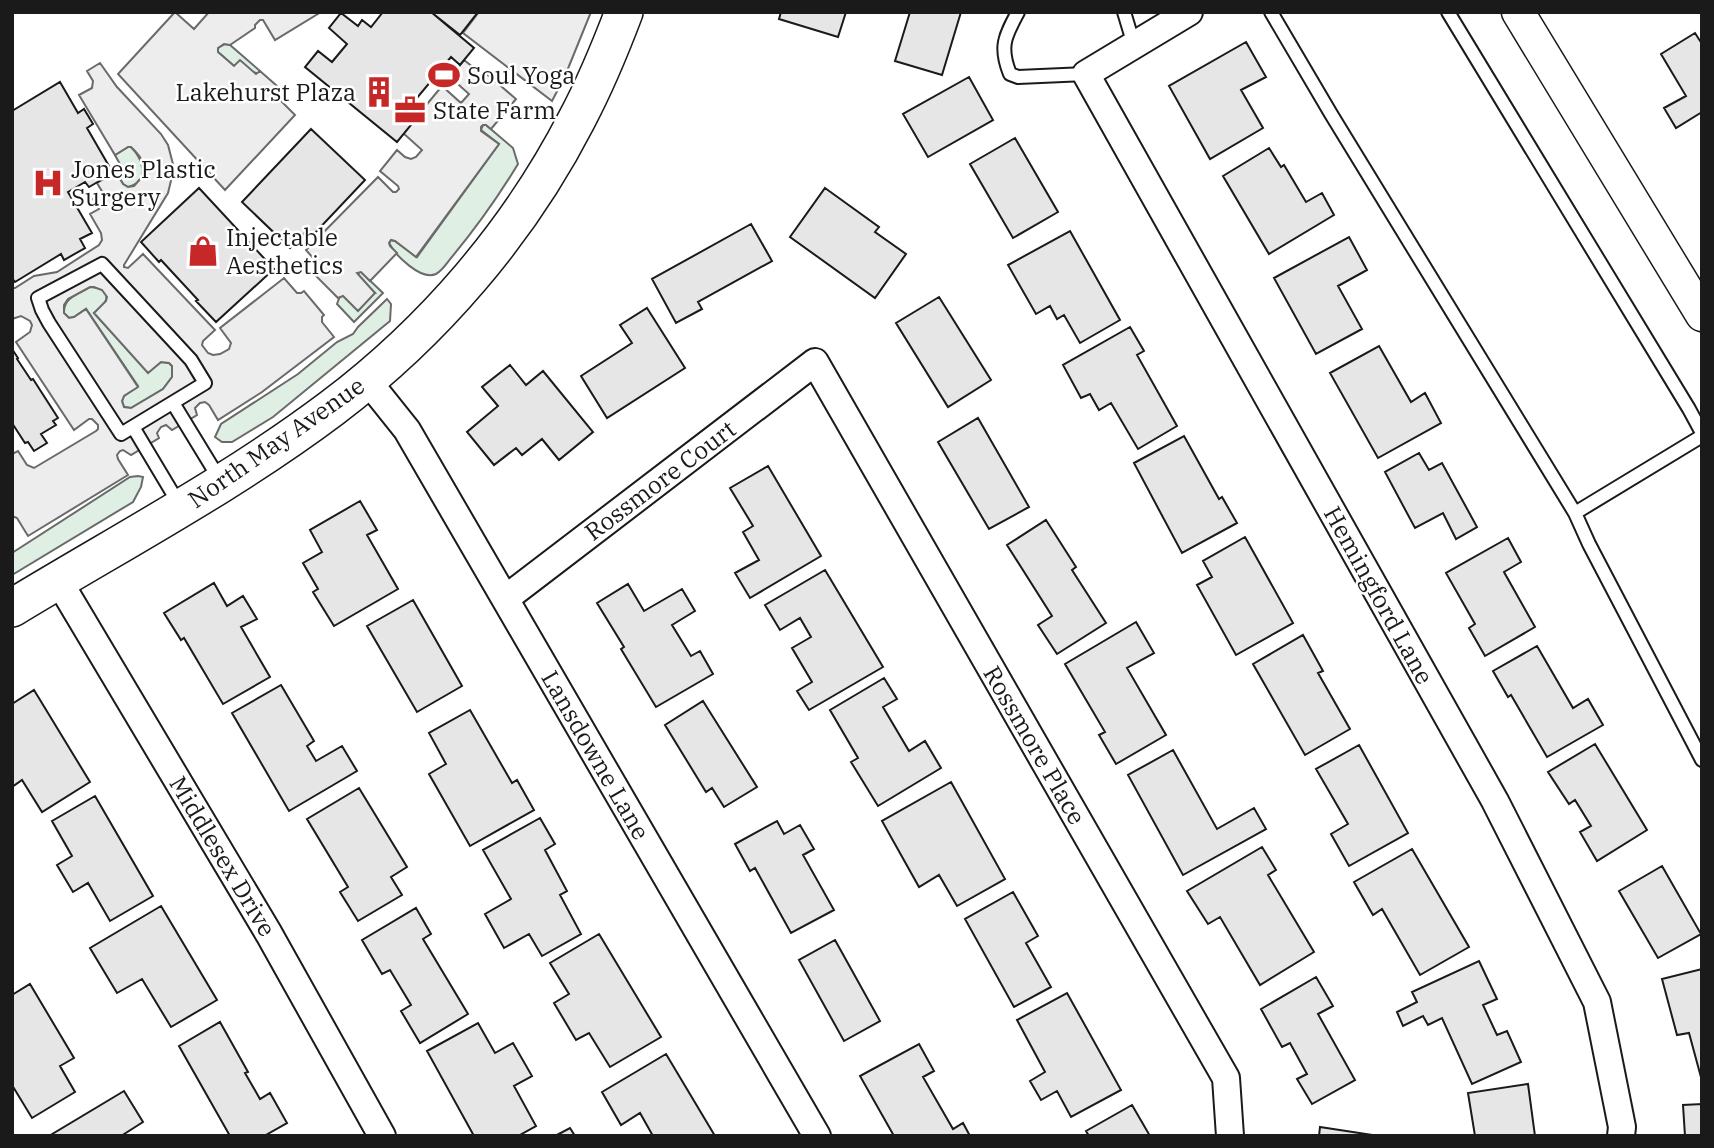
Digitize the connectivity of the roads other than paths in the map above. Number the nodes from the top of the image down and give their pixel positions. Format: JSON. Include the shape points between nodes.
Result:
{"nodes":[{"id":1,"x":624,"y":12,"type":"edge"},
{"id":2,"x":1018,"y":12,"type":"edge"},
{"id":3,"x":1124,"y":12,"type":"edge"},
{"id":4,"x":1189,"y":12,"type":"edge"},
{"id":5,"x":1271,"y":12,"type":"edge"},
{"id":6,"x":1448,"y":12,"type":"edge"},
{"id":7,"x":1518,"y":12,"type":"edge"},
{"id":8,"x":1134,"y":45,"type":"junction"},
{"id":9,"x":1086,"y":74,"type":"junction"},
{"id":10,"x":1702,"y":315,"type":"edge"},
{"id":11,"x":815,"y":362,"type":"joint"},
{"id":12,"x":367,"y":380,"type":"junction"},
{"id":13,"x":173,"y":402,"type":"junction"},
{"id":14,"x":132,"y":427,"type":"junction"},
{"id":15,"x":1702,"y":435,"type":"edge"},
{"id":16,"x":222,"y":483,"type":"junction"},
{"id":17,"x":181,"y":508,"type":"junction"},
{"id":18,"x":1575,"y":513,"type":"junction"},
{"id":19,"x":58,"y":580,"type":"junction"},
{"id":20,"x":505,"y":599,"type":"junction"},
{"id":21,"x":12,"y":608,"type":"edge"},
{"id":22,"x":1702,"y":760,"type":"edge"},
{"id":23,"x":382,"y":1136,"type":"edge"},
{"id":24,"x":817,"y":1136,"type":"edge"},
{"id":25,"x":1230,"y":1136,"type":"edge"},
{"id":26,"x":1621,"y":1136,"type":"edge"}],
"edges":[{"from":1,"to":12,"type":"main road","name":"North May Avenue","via":[[578,119],[533,194],[469,279]]},
{"from":2,"to":9,"type":"lane","via":[[1005,35],[1003,58],[1010,74]]},
{"from":3,"to":8,"type":"lane"},
{"from":4,"to":8,"type":"street"},
{"from":5,"to":18,"type":"lane"},
{"from":6,"to":15,"type":"lane"},
{"from":7,"to":10,"type":"street"},
{"from":8,"to":9,"type":"street"},
{"from":9,"to":26,"type":"street","name":"Hemingford Lane","via":[[1495,801],[1597,1002]]},
{"from":11,"to":20,"type":"street","name":"Rossmore Court"},
{"from":11,"to":25,"type":"street","name":"Rossmore Place","via":[[1226,1078]]},
{"from":12,"to":16,"type":"main road","name":"North May Avenue"},
{"from":12,"to":20,"type":"street","name":"Lansdowne Lane","via":[[407,430]]},
{"from":13,"to":14,"type":"lane"},
{"from":13,"to":14,"type":"lane","via":[[205,383],[191,360],[102,264],[38,298],[49,323],[121,434]]},
{"from":13,"to":16,"type":"lane"},
{"from":14,"to":17,"type":"lane"},
{"from":15,"to":18,"type":"lane"},
{"from":16,"to":17,"type":"main road","name":"North May Avenue"},
{"from":17,"to":19,"type":"main road","name":"North May Avenue"},
{"from":18,"to":22,"type":"lane"},
{"from":19,"to":21,"type":"main road","name":"North May Avenue"},
{"from":19,"to":23,"type":"street","name":"Middlesex Drive","via":[[270,934]]},
{"from":20,"to":24,"type":"street","name":"Lansdowne Lane"}]}
